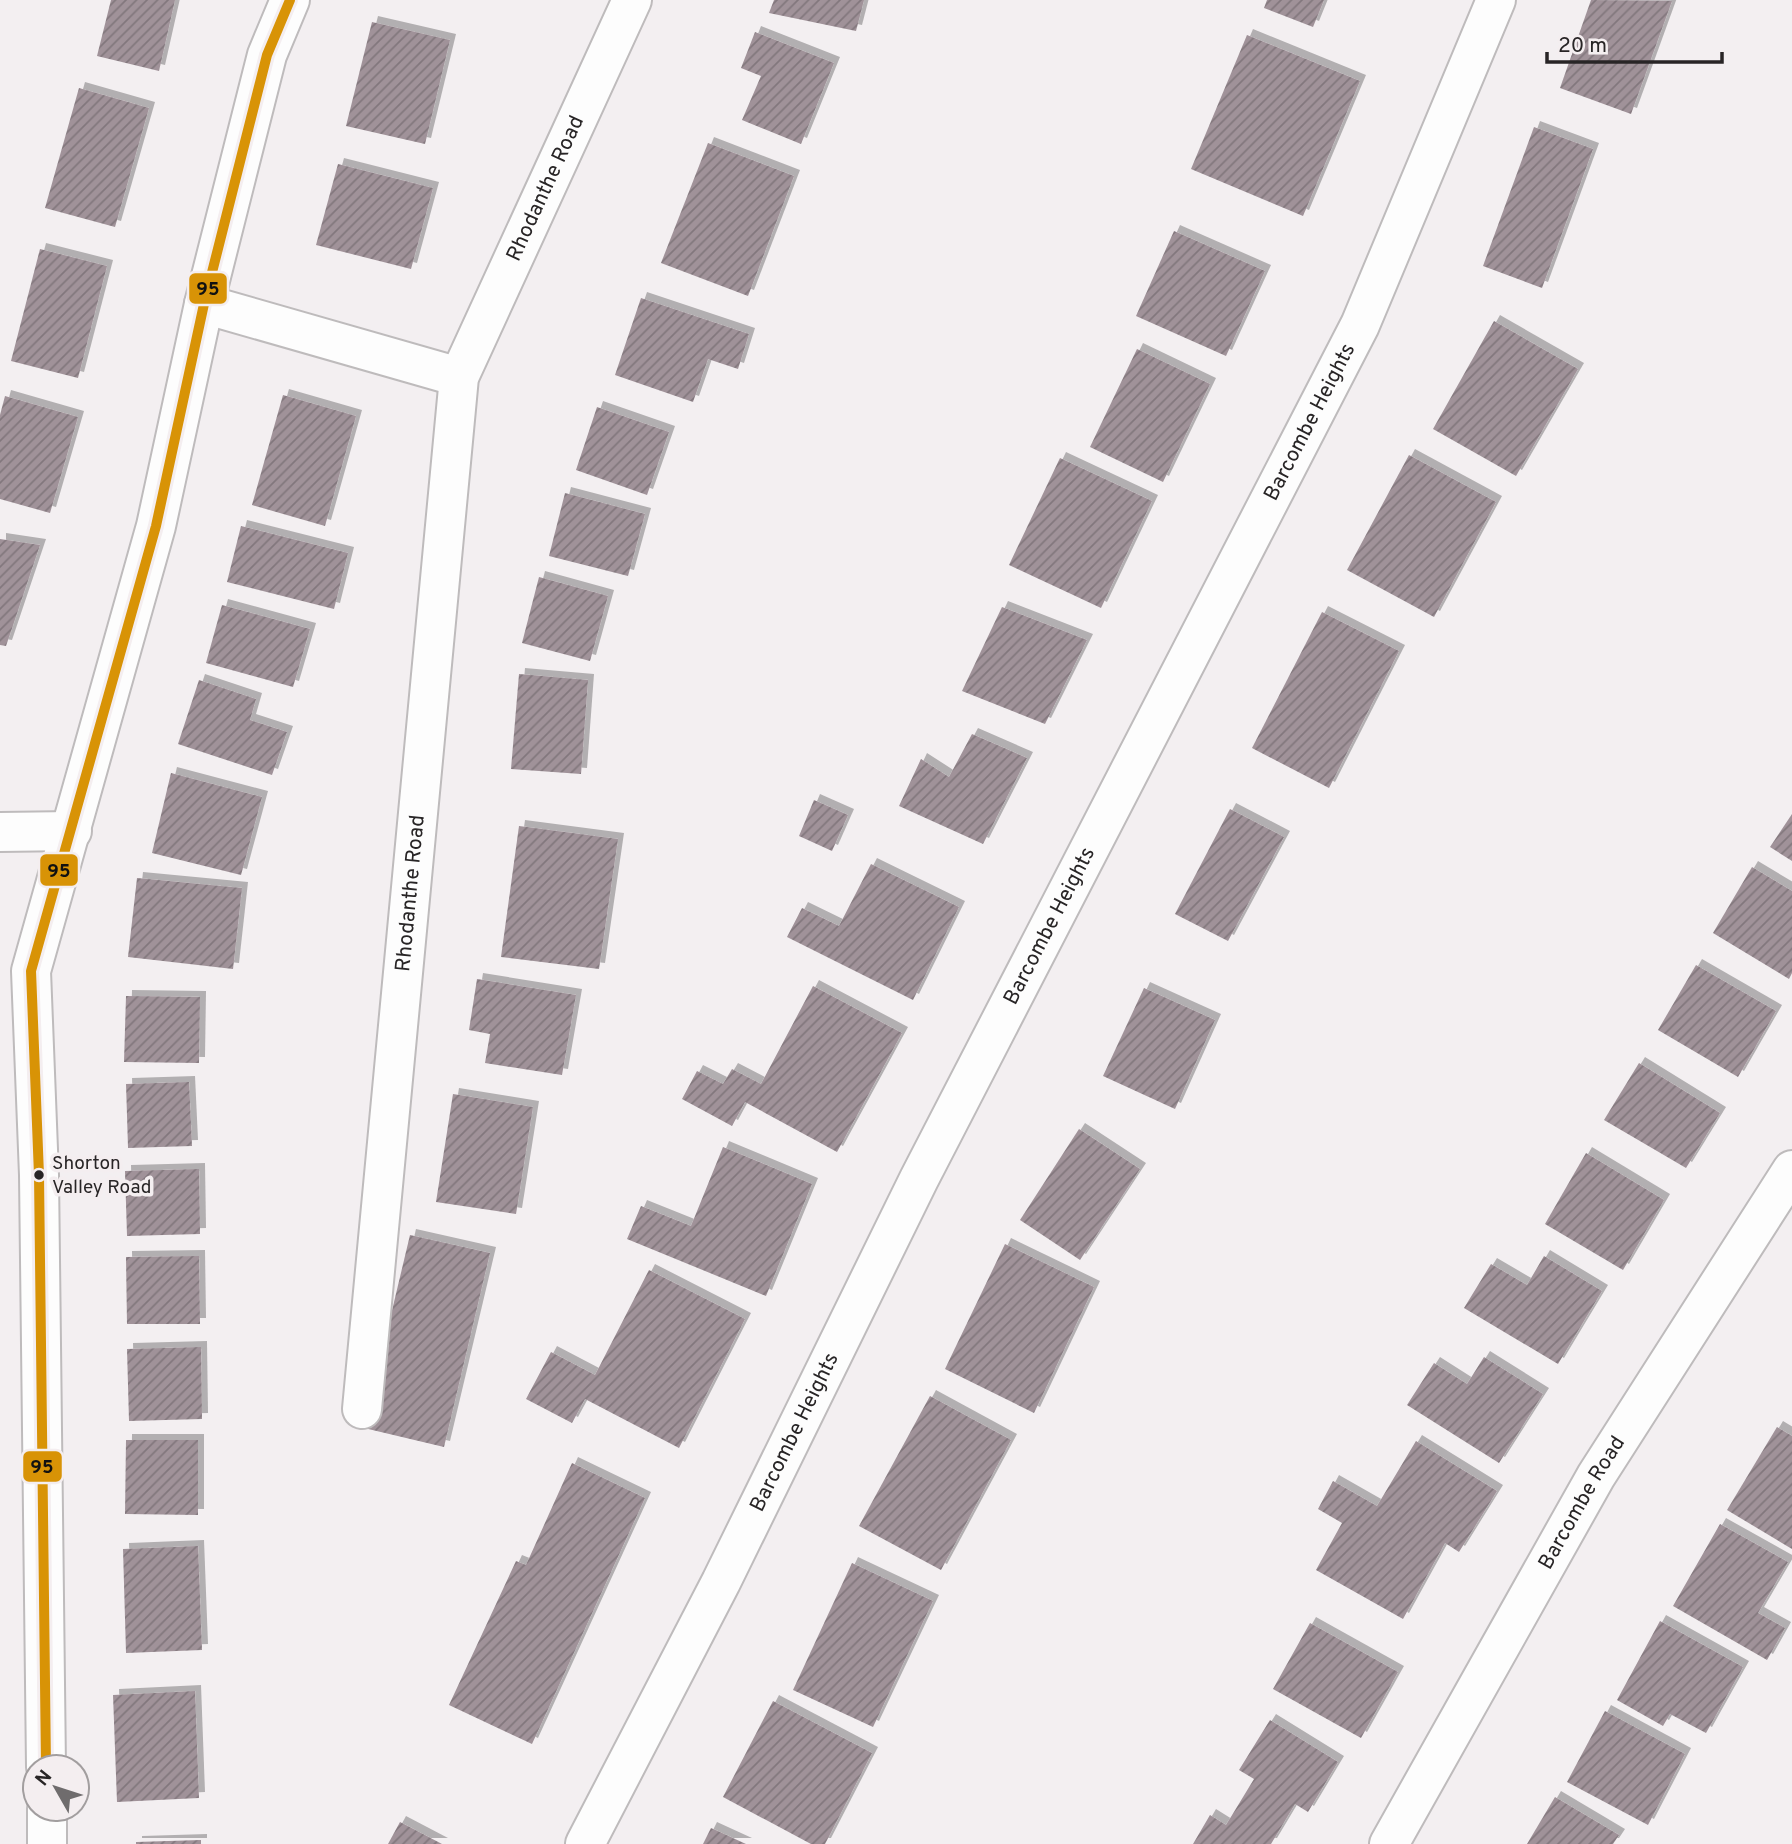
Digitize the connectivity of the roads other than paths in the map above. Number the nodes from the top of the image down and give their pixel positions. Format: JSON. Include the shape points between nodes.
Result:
{"nodes":[{"id":1,"x":290,"y":0,"type":"edge"},
{"id":2,"x":632,"y":0,"type":"edge"},
{"id":3,"x":1496,"y":0,"type":"edge"},
{"id":4,"x":204,"y":304,"type":"junction"},
{"id":5,"x":459,"y":377,"type":"junction"},
{"id":6,"x":72,"y":831,"type":"junction"},
{"id":7,"x":0,"y":832,"type":"edge"},
{"id":8,"x":1792,"y":1170,"type":"edge"},
{"id":9,"x":362,"y":1409,"type":"dead end"},
{"id":10,"x":47,"y":1753,"type":"edge"},
{"id":11,"x":47,"y":1823,"type":"edge"},
{"id":12,"x":47,"y":1844,"type":"edge"},
{"id":13,"x":585,"y":1844,"type":"edge"},
{"id":14,"x":1389,"y":1844,"type":"edge"}],
"edges":[{"from":1,"to":4,"type":"street","via":[[267,55]]},
{"from":2,"to":5,"type":"street","name":"Rhodanthe Road"},
{"from":3,"to":13,"type":"street","name":"Barcombe Heights","via":[[1360,325],[919,1179],[721,1582]]},
{"from":4,"to":5,"type":"street"},
{"from":4,"to":6,"type":"street","via":[[156,526]]},
{"from":5,"to":9,"type":"street","name":"Rhodanthe Road"},
{"from":6,"to":7,"type":"street"},
{"from":6,"to":10,"type":"street","via":[[31,971],[39,1175]]},
{"from":8,"to":14,"type":"street","name":"Barcombe Road","via":[[1596,1476]]},
{"from":11,"to":12,"type":"street"}]}
